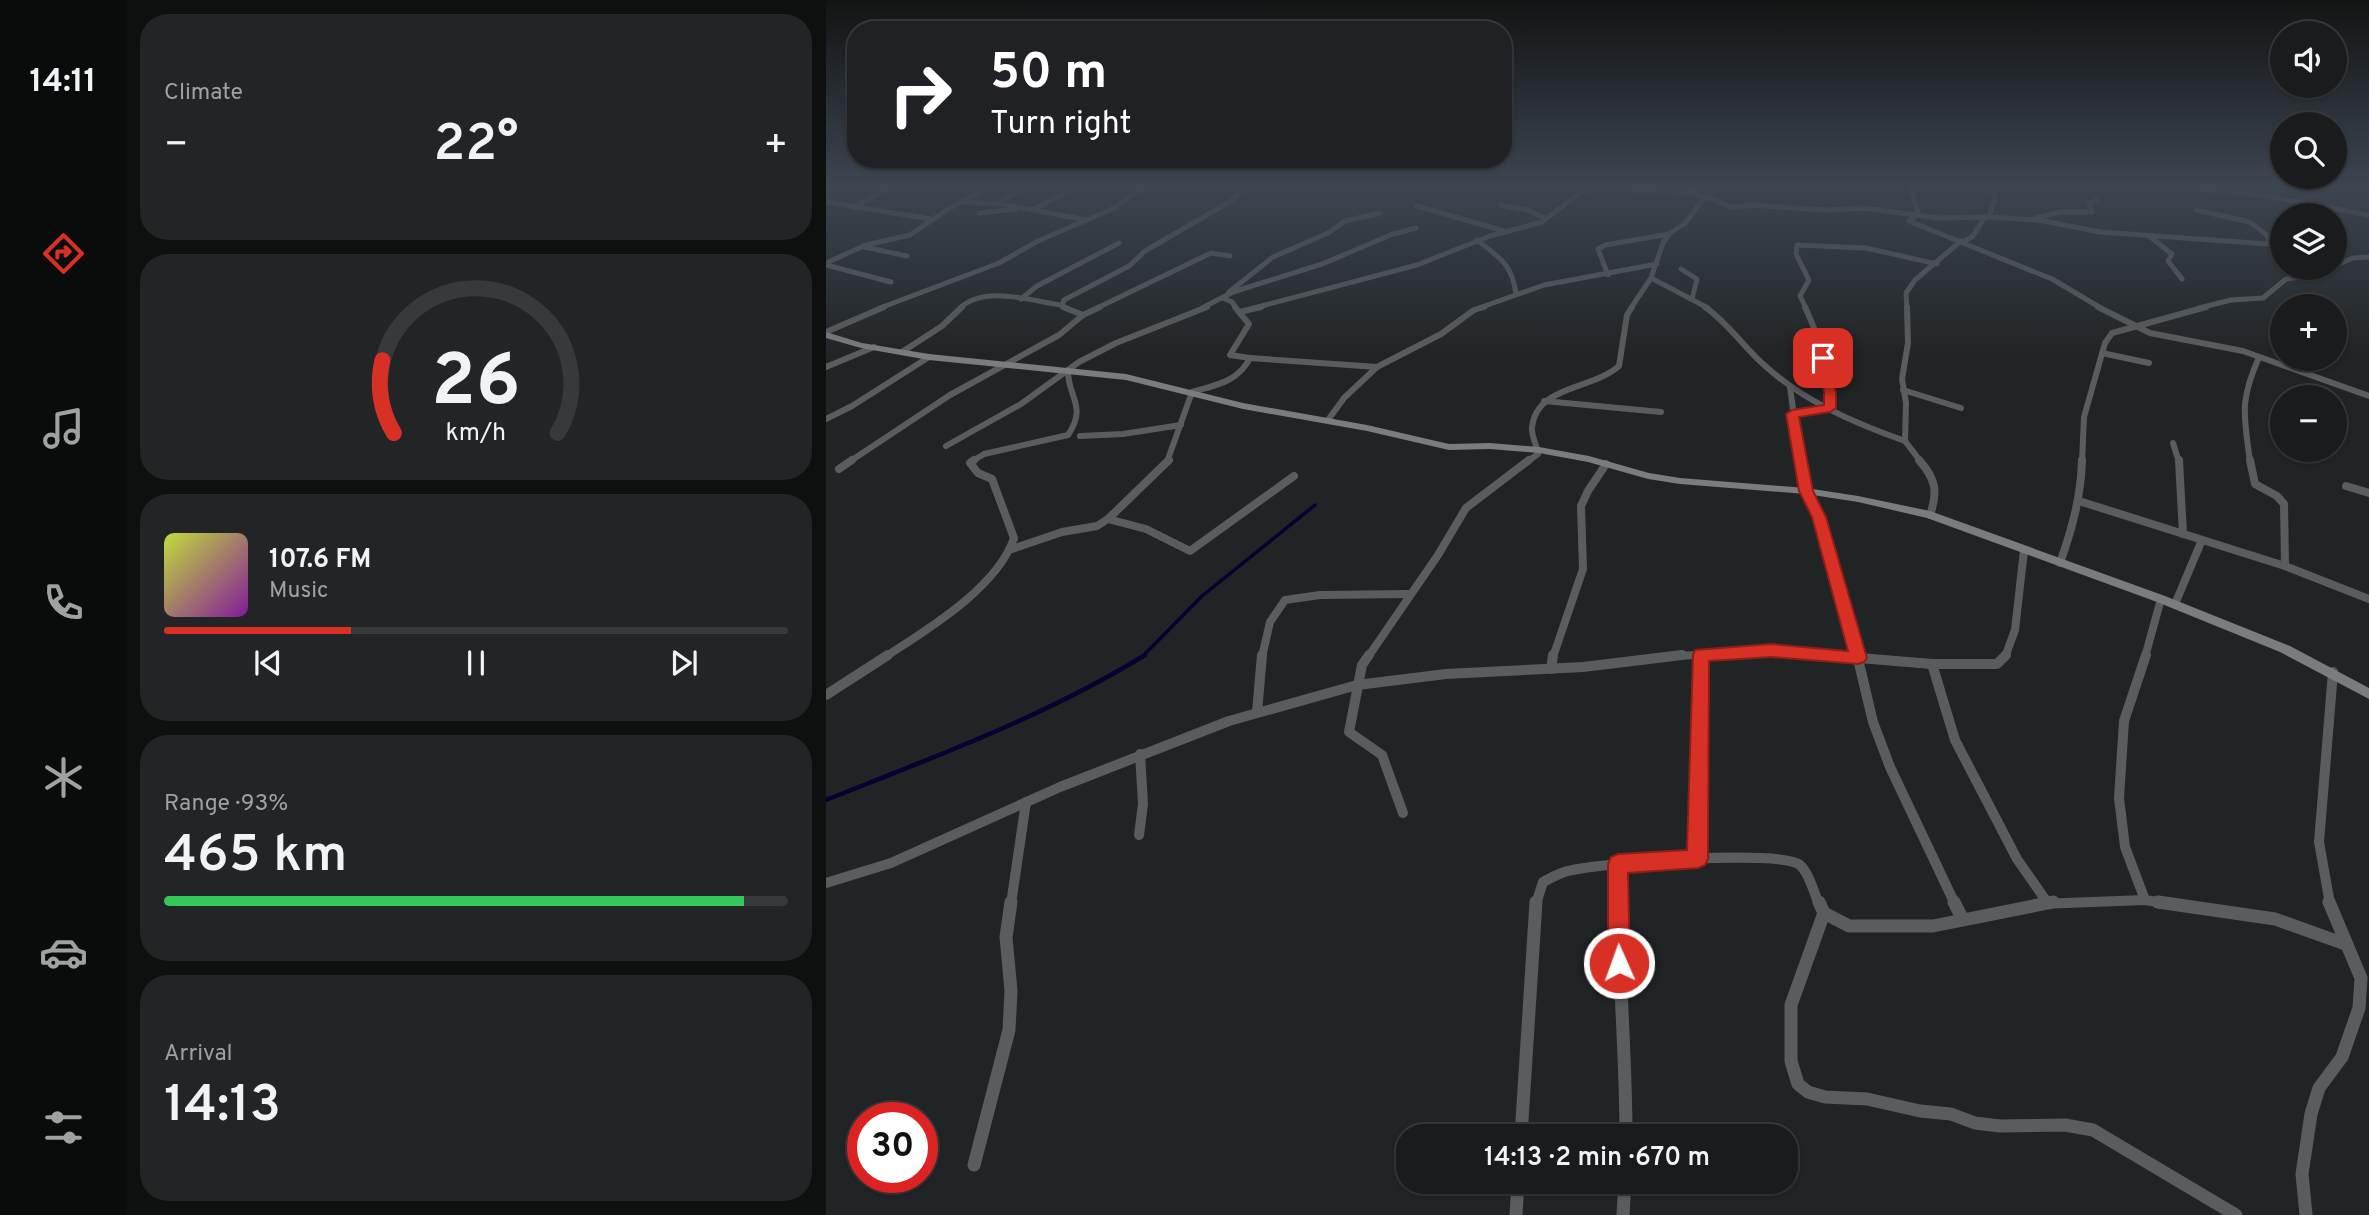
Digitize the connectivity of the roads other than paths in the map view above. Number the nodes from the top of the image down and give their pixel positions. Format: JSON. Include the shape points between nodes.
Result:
{"nodes":[{"id":1,"x":881,"y":243,"type":"edge"},
{"id":2,"x":1035,"y":243,"type":"edge"},
{"id":3,"x":1119,"y":243,"type":"dead end"},
{"id":4,"x":1160,"y":243,"type":"edge"},
{"id":5,"x":1306,"y":243,"type":"edge"},
{"id":6,"x":1372,"y":243,"type":"edge"},
{"id":7,"x":1471,"y":243,"type":"edge"},
{"id":8,"x":1480,"y":243,"type":"edge"},
{"id":9,"x":1618,"y":243,"type":"edge"},
{"id":10,"x":1664,"y":243,"type":"edge"},
{"id":11,"x":1960,"y":243,"type":"edge"},
{"id":12,"x":1966,"y":243,"type":"edge"},
{"id":13,"x":2157,"y":243,"type":"edge"},
{"id":14,"x":2264,"y":243,"type":"edge"},
{"id":15,"x":2269,"y":243,"type":"edge"},
{"id":16,"x":862,"y":247,"type":"junction"},
{"id":17,"x":2367,"y":255,"type":"edge"},
{"id":18,"x":907,"y":256,"type":"dead end"},
{"id":19,"x":1230,"y":256,"type":"dead end"},
{"id":20,"x":2347,"y":262,"type":"edge"},
{"id":21,"x":826,"y":264,"type":"edge"},
{"id":22,"x":1657,"y":264,"type":"junction"},
{"id":23,"x":1937,"y":264,"type":"junction"},
{"id":24,"x":1681,"y":269,"type":"dead end"},
{"id":25,"x":1608,"y":275,"type":"junction"},
{"id":26,"x":1651,"y":278,"type":"junction"},
{"id":27,"x":2182,"y":279,"type":"dead end"},
{"id":28,"x":2285,"y":280,"type":"edge"},
{"id":29,"x":891,"y":282,"type":"dead end"},
{"id":30,"x":1516,"y":295,"type":"junction"},
{"id":31,"x":1225,"y":296,"type":"junction"},
{"id":32,"x":1021,"y":299,"type":"junction"},
{"id":33,"x":1692,"y":299,"type":"junction"},
{"id":34,"x":1061,"y":304,"type":"junction"},
{"id":35,"x":1239,"y":312,"type":"junction"},
{"id":36,"x":1083,"y":315,"type":"junction"},
{"id":37,"x":2114,"y":316,"type":"junction"},
{"id":38,"x":2136,"y":327,"type":"junction"},
{"id":39,"x":2119,"y":329,"type":"junction"},
{"id":40,"x":826,"y":333,"type":"edge"},
{"id":41,"x":874,"y":347,"type":"junction"},
{"id":42,"x":902,"y":352,"type":"junction"},
{"id":43,"x":2102,"y":353,"type":"junction"},
{"id":44,"x":929,"y":357,"type":"junction"},
{"id":45,"x":2259,"y":357,"type":"junction"},
{"id":46,"x":1250,"y":358,"type":"junction"},
{"id":47,"x":2149,"y":363,"type":"dead end"},
{"id":48,"x":1007,"y":364,"type":"junction"},
{"id":49,"x":826,"y":367,"type":"edge"},
{"id":50,"x":1377,"y":367,"type":"junction"},
{"id":51,"x":1068,"y":370,"type":"junction"},
{"id":52,"x":1790,"y":387,"type":"junction"},
{"id":53,"x":1903,"y":390,"type":"junction"},
{"id":54,"x":1192,"y":392,"type":"junction"},
{"id":55,"x":2369,"y":396,"type":"edge"},
{"id":56,"x":1544,"y":401,"type":"junction"},
{"id":57,"x":1830,"y":408,"type":"junction"},
{"id":58,"x":1961,"y":408,"type":"dead end"},
{"id":59,"x":1661,"y":412,"type":"dead end"},
{"id":60,"x":1792,"y":414,"type":"junction"},
{"id":61,"x":826,"y":419,"type":"edge"},
{"id":62,"x":1328,"y":420,"type":"junction"},
{"id":63,"x":1181,"y":425,"type":"junction"},
{"id":64,"x":1080,"y":436,"type":"dead end"},
{"id":65,"x":1905,"y":441,"type":"junction"},
{"id":66,"x":2173,"y":443,"type":"dead end"},
{"id":67,"x":946,"y":446,"type":"dead end"},
{"id":68,"x":1539,"y":450,"type":"junction"},
{"id":69,"x":1606,"y":464,"type":"junction"},
{"id":70,"x":839,"y":468,"type":"dead end"},
{"id":71,"x":1294,"y":476,"type":"dead end"},
{"id":72,"x":2346,"y":486,"type":"dead end"},
{"id":73,"x":1806,"y":491,"type":"junction"},
{"id":74,"x":2369,"y":493,"type":"edge"},
{"id":75,"x":2079,"y":501,"type":"junction"},
{"id":76,"x":1930,"y":515,"type":"junction"},
{"id":77,"x":1108,"y":519,"type":"junction"},
{"id":78,"x":2183,"y":534,"type":"junction"},
{"id":79,"x":2203,"y":540,"type":"junction"},
{"id":80,"x":1012,"y":549,"type":"junction"},
{"id":81,"x":2024,"y":550,"type":"junction"},
{"id":82,"x":2060,"y":563,"type":"junction"},
{"id":83,"x":2285,"y":566,"type":"junction"},
{"id":84,"x":1409,"y":594,"type":"junction"},
{"id":85,"x":2161,"y":598,"type":"junction"},
{"id":86,"x":2369,"y":599,"type":"edge"},
{"id":87,"x":2175,"y":604,"type":"junction"},
{"id":88,"x":1701,"y":655,"type":"junction"},
{"id":89,"x":1858,"y":658,"type":"junction"},
{"id":90,"x":1932,"y":664,"type":"junction"},
{"id":91,"x":1550,"y":669,"type":"junction"},
{"id":92,"x":2333,"y":672,"type":"junction"},
{"id":93,"x":1357,"y":685,"type":"junction"},
{"id":94,"x":2369,"y":694,"type":"edge"},
{"id":95,"x":826,"y":695,"type":"edge"},
{"id":96,"x":1257,"y":712,"type":"junction"},
{"id":97,"x":1140,"y":754,"type":"junction"},
{"id":98,"x":1026,"y":802,"type":"junction"},
{"id":99,"x":1403,"y":813,"type":"dead end"},
{"id":100,"x":1139,"y":835,"type":"dead end"},
{"id":101,"x":1698,"y":859,"type":"junction"},
{"id":102,"x":1618,"y":864,"type":"junction"},
{"id":103,"x":826,"y":883,"type":"edge"},
{"id":104,"x":2145,"y":900,"type":"junction"},
{"id":105,"x":2047,"y":902,"type":"junction"},
{"id":106,"x":1824,"y":913,"type":"junction"},
{"id":107,"x":1962,"y":918,"type":"junction"},
{"id":108,"x":2345,"y":944,"type":"junction"},
{"id":109,"x":1522,"y":1124,"type":"edge"},
{"id":110,"x":1626,"y":1124,"type":"edge"},
{"id":111,"x":974,"y":1165,"type":"dead end"},
{"id":112,"x":1518,"y":1194,"type":"edge"},
{"id":113,"x":1624,"y":1194,"type":"edge"},
{"id":114,"x":1517,"y":1215,"type":"edge"},
{"id":115,"x":1623,"y":1215,"type":"edge"},
{"id":116,"x":2236,"y":1215,"type":"edge"},
{"id":117,"x":2306,"y":1215,"type":"edge"}],
"edges":[{"from":1,"to":16,"type":"street"},
{"from":2,"to":40,"type":"street","via":[[999,263],[908,296]]},
{"from":3,"to":32,"type":"street"},
{"from":4,"to":34,"type":"street","via":[[1136,262]]},
{"from":5,"to":31,"type":"street","via":[[1273,257]]},
{"from":6,"to":31,"type":"street"},
{"from":7,"to":35,"type":"street","via":[[1417,265]]},
{"from":8,"to":30,"type":"street","via":[[1513,273]]},
{"from":9,"to":25,"type":"street","via":[[1598,249]]},
{"from":10,"to":22,"type":"street"},
{"from":11,"to":23,"type":"street"},
{"from":12,"to":37,"type":"street","via":[[2052,279]]},
{"from":13,"to":27,"type":"street","via":[[2172,254],[2168,261]]},
{"from":14,"to":15,"type":"street"},
{"from":16,"to":18,"type":"street"},
{"from":16,"to":21,"type":"street"},
{"from":17,"to":20,"type":"street"},
{"from":19,"to":36,"type":"street","via":[[1210,253]]},
{"from":21,"to":29,"type":"street"},
{"from":22,"to":25,"type":"street"},
{"from":22,"to":26,"type":"street"},
{"from":23,"to":53,"type":"street","via":[[1906,293],[1908,343]]},
{"from":23,"to":57,"type":"street","via":[[1866,248],[1797,244],[1796,254],[1809,280],[1800,296],[1820,339]]},
{"from":24,"to":33,"type":"street","via":[[1697,279]]},
{"from":25,"to":30,"type":"street","via":[[1559,281]]},
{"from":26,"to":33,"type":"street"},
{"from":26,"to":56,"type":"street","via":[[1627,315],[1622,359],[1616,370]]},
{"from":28,"to":38,"type":"street","via":[[2263,298],[2231,300]]},
{"from":30,"to":50,"type":"street","via":[[1474,310],[1441,334]]},
{"from":31,"to":35,"type":"street"},
{"from":31,"to":51,"type":"street","via":[[1116,343]]},
{"from":32,"to":34,"type":"street"},
{"from":32,"to":42,"type":"street","via":[[988,295],[972,299]]},
{"from":33,"to":52,"type":"street"},
{"from":34,"to":36,"type":"street"},
{"from":35,"to":46,"type":"street","via":[[1248,324],[1230,355]]},
{"from":36,"to":48,"type":"street","via":[[1059,335]]},
{"from":37,"to":38,"type":"street"},
{"from":37,"to":39,"type":"street"},
{"from":38,"to":39,"type":"street"},
{"from":38,"to":45,"type":"street"},
{"from":39,"to":43,"type":"street"},
{"from":40,"to":41,"type":"street"},
{"from":41,"to":42,"type":"street"},
{"from":41,"to":49,"type":"street"},
{"from":42,"to":44,"type":"street"},
{"from":43,"to":47,"type":"street"},
{"from":43,"to":75,"type":"street","via":[[2084,417]]},
{"from":44,"to":48,"type":"street"},
{"from":44,"to":61,"type":"street"},
{"from":45,"to":55,"type":"street"},
{"from":45,"to":83,"type":"street","via":[[2243,403],[2252,479],[2284,504]]},
{"from":46,"to":50,"type":"street"},
{"from":46,"to":54,"type":"street","via":[[1235,379]]},
{"from":48,"to":51,"type":"street"},
{"from":48,"to":70,"type":"street","via":[[950,395]]},
{"from":50,"to":62,"type":"street"},
{"from":51,"to":54,"type":"street"},
{"from":51,"to":67,"type":"street","via":[[1021,404]]},
{"from":51,"to":80,"type":"street","via":[[1077,402],[1075,427],[1068,435],[984,454],[970,463],[992,479],[1014,538]]},
{"from":52,"to":57,"type":"street"},
{"from":52,"to":60,"type":"street"},
{"from":53,"to":58,"type":"street"},
{"from":53,"to":65,"type":"street"},
{"from":54,"to":62,"type":"street"},
{"from":54,"to":63,"type":"street"},
{"from":56,"to":59,"type":"street"},
{"from":56,"to":68,"type":"street","via":[[1532,428]]},
{"from":57,"to":60,"type":"street"},
{"from":57,"to":65,"type":"street"},
{"from":60,"to":73,"type":"street"},
{"from":62,"to":68,"type":"street","via":[[1449,447]]},
{"from":63,"to":64,"type":"street"},
{"from":63,"to":77,"type":"street","via":[[1170,459]]},
{"from":65,"to":76,"type":"street","via":[[1934,478],[1936,500]]},
{"from":66,"to":78,"type":"street","via":[[2181,467]]},
{"from":68,"to":69,"type":"street"},
{"from":68,"to":84,"type":"street","via":[[1533,460],[1466,508]]},
{"from":69,"to":73,"type":"street","via":[[1680,481]]},
{"from":69,"to":91,"type":"street","via":[[1582,503],[1583,575],[1556,640]]},
{"from":71,"to":77,"type":"street","via":[[1190,551],[1146,529]]},
{"from":72,"to":74,"type":"street"},
{"from":73,"to":76,"type":"street"},
{"from":73,"to":89,"type":"street","via":[[1819,517]]},
{"from":75,"to":78,"type":"street"},
{"from":75,"to":82,"type":"street"},
{"from":76,"to":81,"type":"street"},
{"from":77,"to":80,"type":"street"},
{"from":78,"to":79,"type":"street"},
{"from":79,"to":83,"type":"street"},
{"from":79,"to":87,"type":"street"},
{"from":80,"to":95,"type":"street","via":[[985,581],[937,623]]},
{"from":81,"to":82,"type":"street"},
{"from":81,"to":90,"type":"street","via":[[2015,620],[2004,661],[1978,666]]},
{"from":82,"to":85,"type":"street"},
{"from":83,"to":86,"type":"street"},
{"from":84,"to":93,"type":"street","via":[[1370,650]]},
{"from":84,"to":96,"type":"street","via":[[1285,600],[1272,616]]},
{"from":85,"to":87,"type":"street"},
{"from":85,"to":104,"type":"street","via":[[2157,626],[2123,721],[2119,787],[2122,842]]},
{"from":87,"to":92,"type":"street"},
{"from":88,"to":89,"type":"street","via":[[1771,651]]},
{"from":88,"to":91,"type":"street"},
{"from":88,"to":101,"type":"street"},
{"from":89,"to":90,"type":"street"},
{"from":89,"to":107,"type":"street","via":[[1872,719],[1890,767]]},
{"from":90,"to":105,"type":"street","via":[[1955,740],[2017,859]]},
{"from":91,"to":93,"type":"street","via":[[1446,674]]},
{"from":92,"to":94,"type":"street"},
{"from":92,"to":108,"type":"street","via":[[2319,842],[2331,911]]},
{"from":93,"to":96,"type":"street"},
{"from":93,"to":99,"type":"street","via":[[1349,732],[1382,755]]},
{"from":96,"to":97,"type":"street"},
{"from":97,"to":98,"type":"street"},
{"from":97,"to":100,"type":"street","via":[[1143,804]]},
{"from":98,"to":103,"type":"street","via":[[891,863]]},
{"from":98,"to":111,"type":"street","via":[[1006,937],[1009,1030]]},
{"from":101,"to":102,"type":"street"},
{"from":101,"to":106,"type":"street","via":[[1790,861],[1808,876]]},
{"from":102,"to":109,"type":"street","via":[[1568,870],[1544,882],[1537,894]]},
{"from":102,"to":110,"type":"street"},
{"from":104,"to":105,"type":"street"},
{"from":104,"to":108,"type":"street","via":[[2275,919]]},
{"from":105,"to":107,"type":"street"},
{"from":106,"to":107,"type":"street","via":[[1849,926],[1933,926]]},
{"from":106,"to":116,"type":"street","via":[[1791,1005],[1789,1036],[1797,1084],[1825,1097],[1951,1114],[1975,1123],[2093,1130]]},
{"from":108,"to":117,"type":"street","via":[[2361,978],[2359,1009],[2342,1057],[2319,1088],[2311,1114],[2302,1174]]},
{"from":112,"to":114,"type":"street"},
{"from":113,"to":115,"type":"street"}]}
